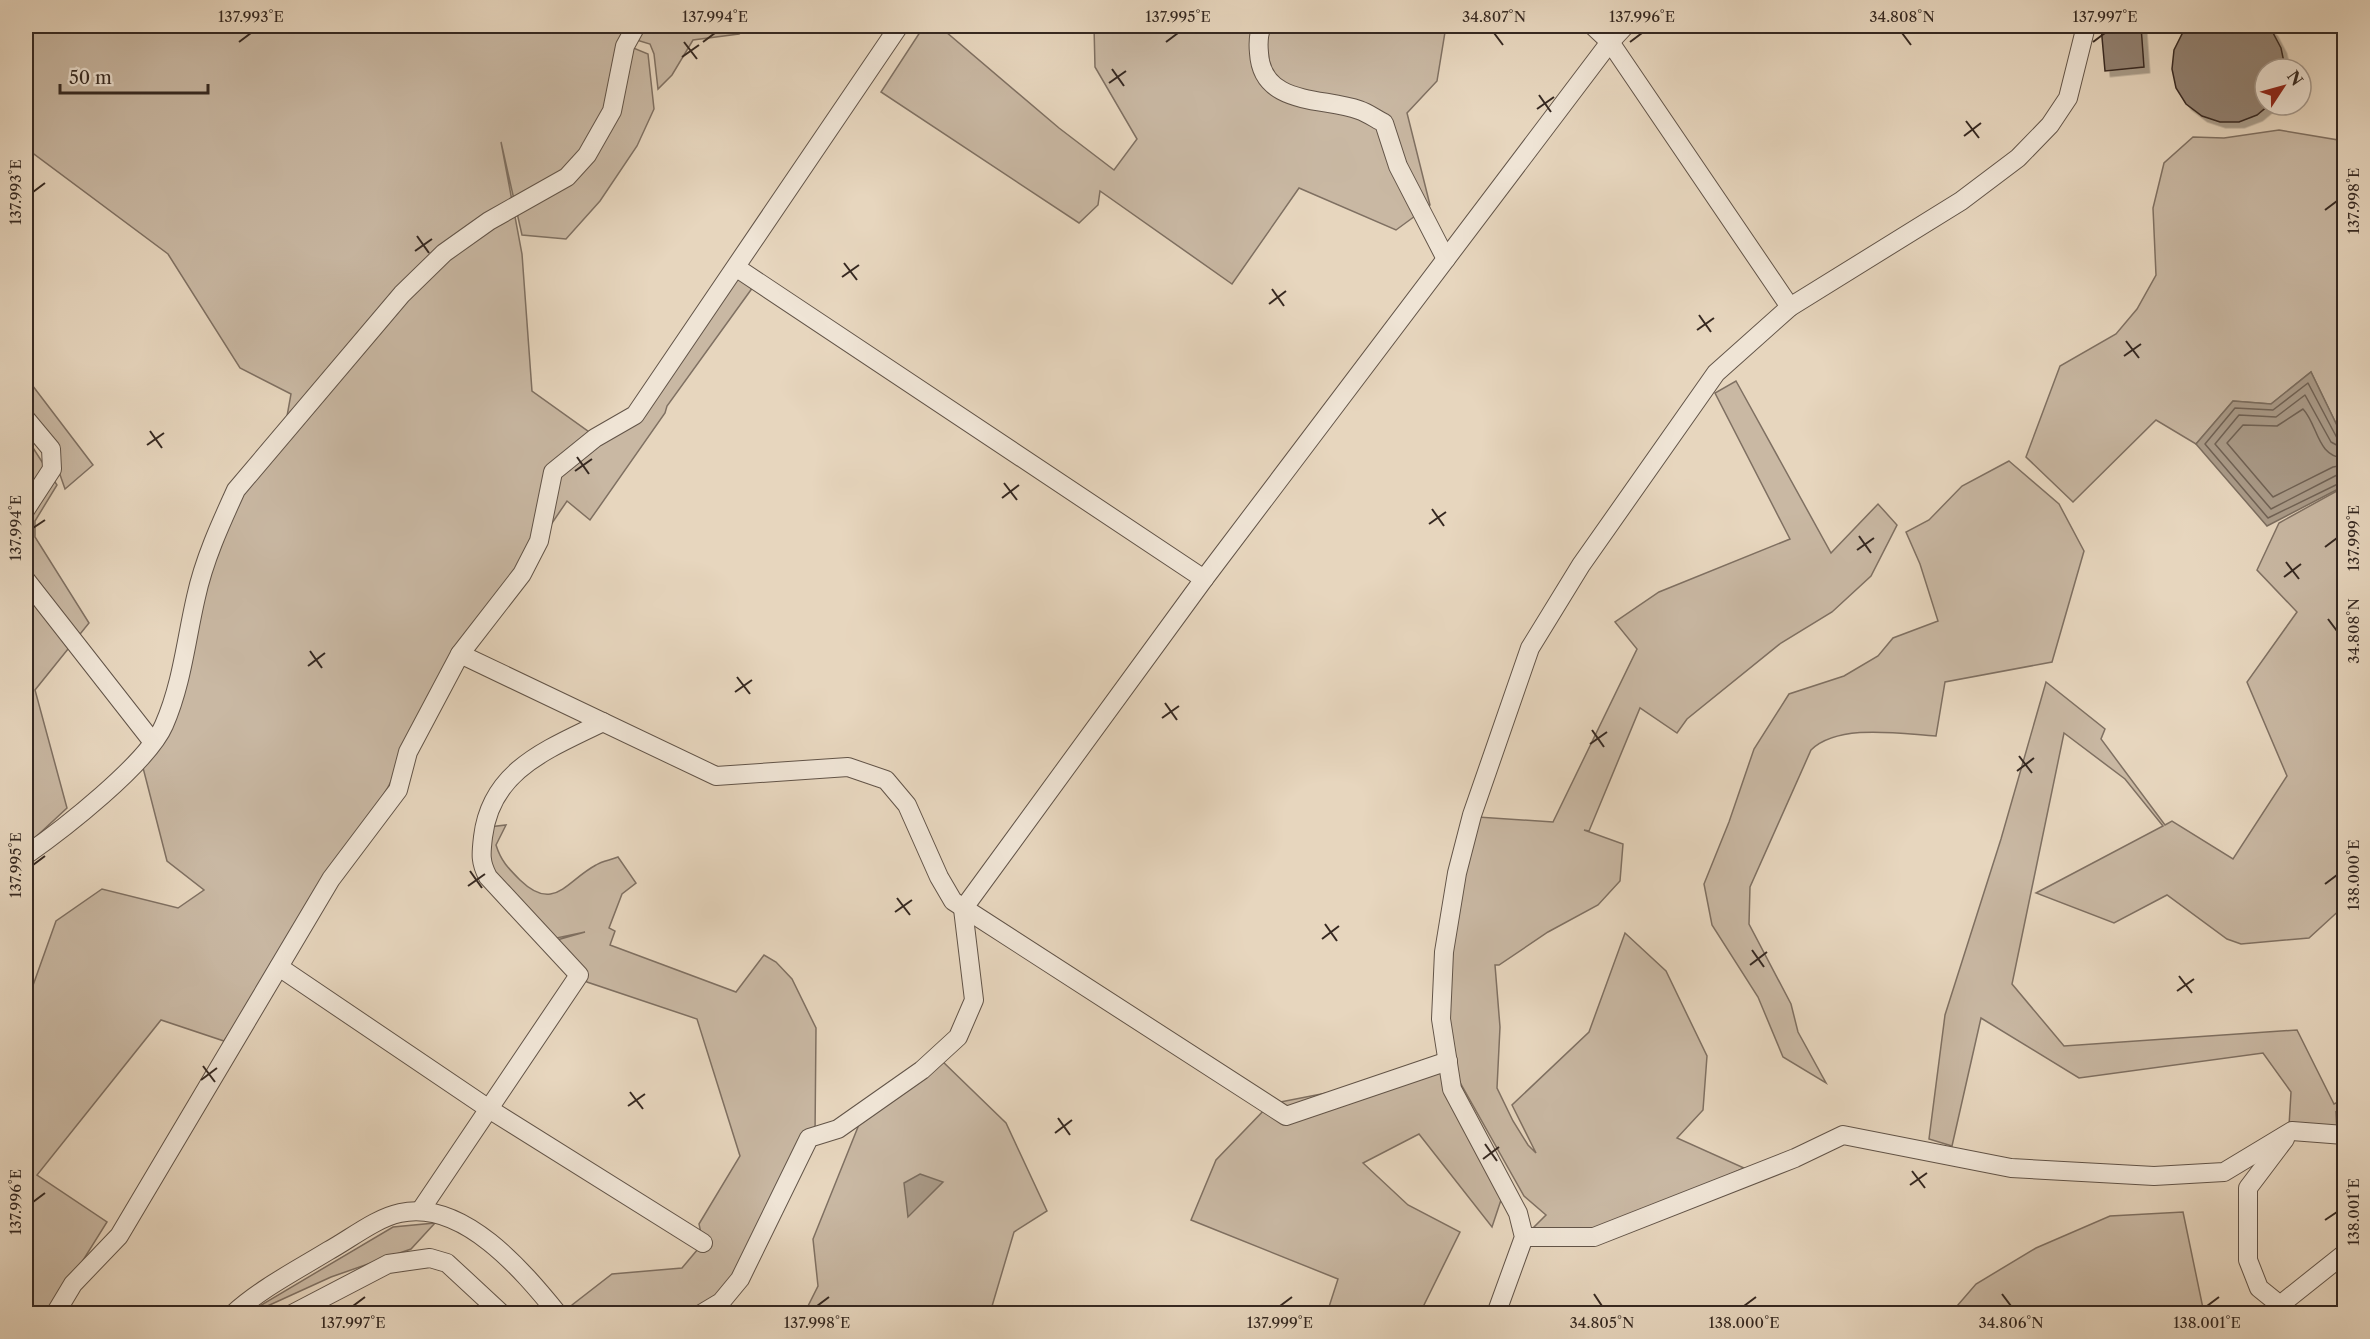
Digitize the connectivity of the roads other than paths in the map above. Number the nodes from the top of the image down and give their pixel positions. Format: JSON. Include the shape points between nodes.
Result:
{"nodes":[{"id":1,"x":636,"y":26,"type":"edge"},
{"id":2,"x":899,"y":26,"type":"edge"},
{"id":3,"x":1262,"y":26,"type":"edge"},
{"id":4,"x":1593,"y":26,"type":"edge"},
{"id":5,"x":1625,"y":26,"type":"edge"},
{"id":6,"x":2086,"y":26,"type":"edge"},
{"id":7,"x":1610,"y":42,"type":"junction"},
{"id":8,"x":1446,"y":259,"type":"junction"},
{"id":9,"x":737,"y":268,"type":"junction"},
{"id":10,"x":1790,"y":307,"type":"junction"},
{"id":11,"x":26,"y":419,"type":"edge"},
{"id":12,"x":26,"y":509,"type":"edge"},
{"id":13,"x":26,"y":579,"type":"edge"},
{"id":14,"x":1204,"y":579,"type":"junction"},
{"id":15,"x":460,"y":654,"type":"junction"},
{"id":16,"x":603,"y":722,"type":"junction"},
{"id":17,"x":152,"y":741,"type":"junction"},
{"id":18,"x":26,"y":855,"type":"edge"},
{"id":19,"x":963,"y":909,"type":"junction"},
{"id":20,"x":279,"y":967,"type":"junction"},
{"id":21,"x":1448,"y":1061,"type":"junction"},
{"id":22,"x":489,"y":1109,"type":"junction"},
{"id":23,"x":2292,"y":1131,"type":"junction"},
{"id":24,"x":2344,"y":1135,"type":"edge"},
{"id":25,"x":420,"y":1211,"type":"junction"},
{"id":26,"x":1524,"y":1237,"type":"junction"},
{"id":27,"x":703,"y":1243,"type":"dead end"},
{"id":28,"x":2344,"y":1254,"type":"edge"},
{"id":29,"x":55,"y":1314,"type":"edge"},
{"id":30,"x":233,"y":1314,"type":"edge"},
{"id":31,"x":292,"y":1314,"type":"edge"},
{"id":32,"x":502,"y":1314,"type":"edge"},
{"id":33,"x":558,"y":1314,"type":"edge"},
{"id":34,"x":701,"y":1314,"type":"edge"},
{"id":35,"x":1496,"y":1314,"type":"edge"}],
"edges":[{"from":1,"to":17,"type":"street","via":[[625,46],[612,111],[587,155],[567,177],[489,221],[444,253],[402,294],[236,490],[196,595],[181,675],[163,727]]},
{"from":2,"to":9,"type":"street"},
{"from":3,"to":8,"type":"street","via":[[1258,36],[1260,68],[1274,87],[1299,98],[1359,110],[1384,123],[1398,166]]},
{"from":4,"to":7,"type":"street"},
{"from":5,"to":7,"type":"street"},
{"from":6,"to":10,"type":"street","via":[[2068,98],[2018,158],[1961,201]]},
{"from":7,"to":8,"type":"street"},
{"from":7,"to":10,"type":"street"},
{"from":8,"to":14,"type":"street"},
{"from":9,"to":14,"type":"street"},
{"from":9,"to":15,"type":"street","via":[[633,417],[595,438],[553,472],[539,541],[526,566]]},
{"from":10,"to":21,"type":"street","via":[[1716,374],[1576,572],[1530,648],[1456,873],[1444,952],[1441,1019]]},
{"from":11,"to":12,"type":"street","via":[[51,449],[52,469]]},
{"from":13,"to":17,"type":"street"},
{"from":14,"to":19,"type":"street"},
{"from":15,"to":16,"type":"street"},
{"from":15,"to":20,"type":"street","via":[[408,752],[398,790],[331,879]]},
{"from":16,"to":19,"type":"street","via":[[716,776],[848,767],[886,780],[907,806],[939,877],[953,901]]},
{"from":16,"to":22,"type":"street","via":[[536,756],[516,772],[501,786],[484,823],[480,862],[488,877],[579,975]]},
{"from":17,"to":18,"type":"street","via":[[128,772]]},
{"from":19,"to":21,"type":"street","via":[[1286,1116]]},
{"from":19,"to":34,"type":"street","via":[[974,1000],[958,1038],[922,1070],[838,1129],[808,1138],[740,1279],[722,1302]]},
{"from":20,"to":22,"type":"street"},
{"from":20,"to":29,"type":"street","via":[[119,1236],[74,1284]]},
{"from":21,"to":26,"type":"street","via":[[1452,1089],[1518,1213]]},
{"from":22,"to":25,"type":"street"},
{"from":22,"to":27,"type":"street"},
{"from":23,"to":24,"type":"street"},
{"from":23,"to":26,"type":"street","via":[[2224,1172],[2154,1176],[2011,1168],[1843,1135],[1796,1158],[1594,1237]]},
{"from":23,"to":28,"type":"street","via":[[2248,1188],[2248,1260],[2259,1288],[2280,1305]]},
{"from":25,"to":30,"type":"street","via":[[399,1213],[381,1221]]},
{"from":25,"to":33,"type":"street","via":[[482,1235],[522,1270]]},
{"from":26,"to":35,"type":"street"},
{"from":31,"to":32,"type":"street","via":[[388,1264],[430,1258],[447,1263]]}]}
